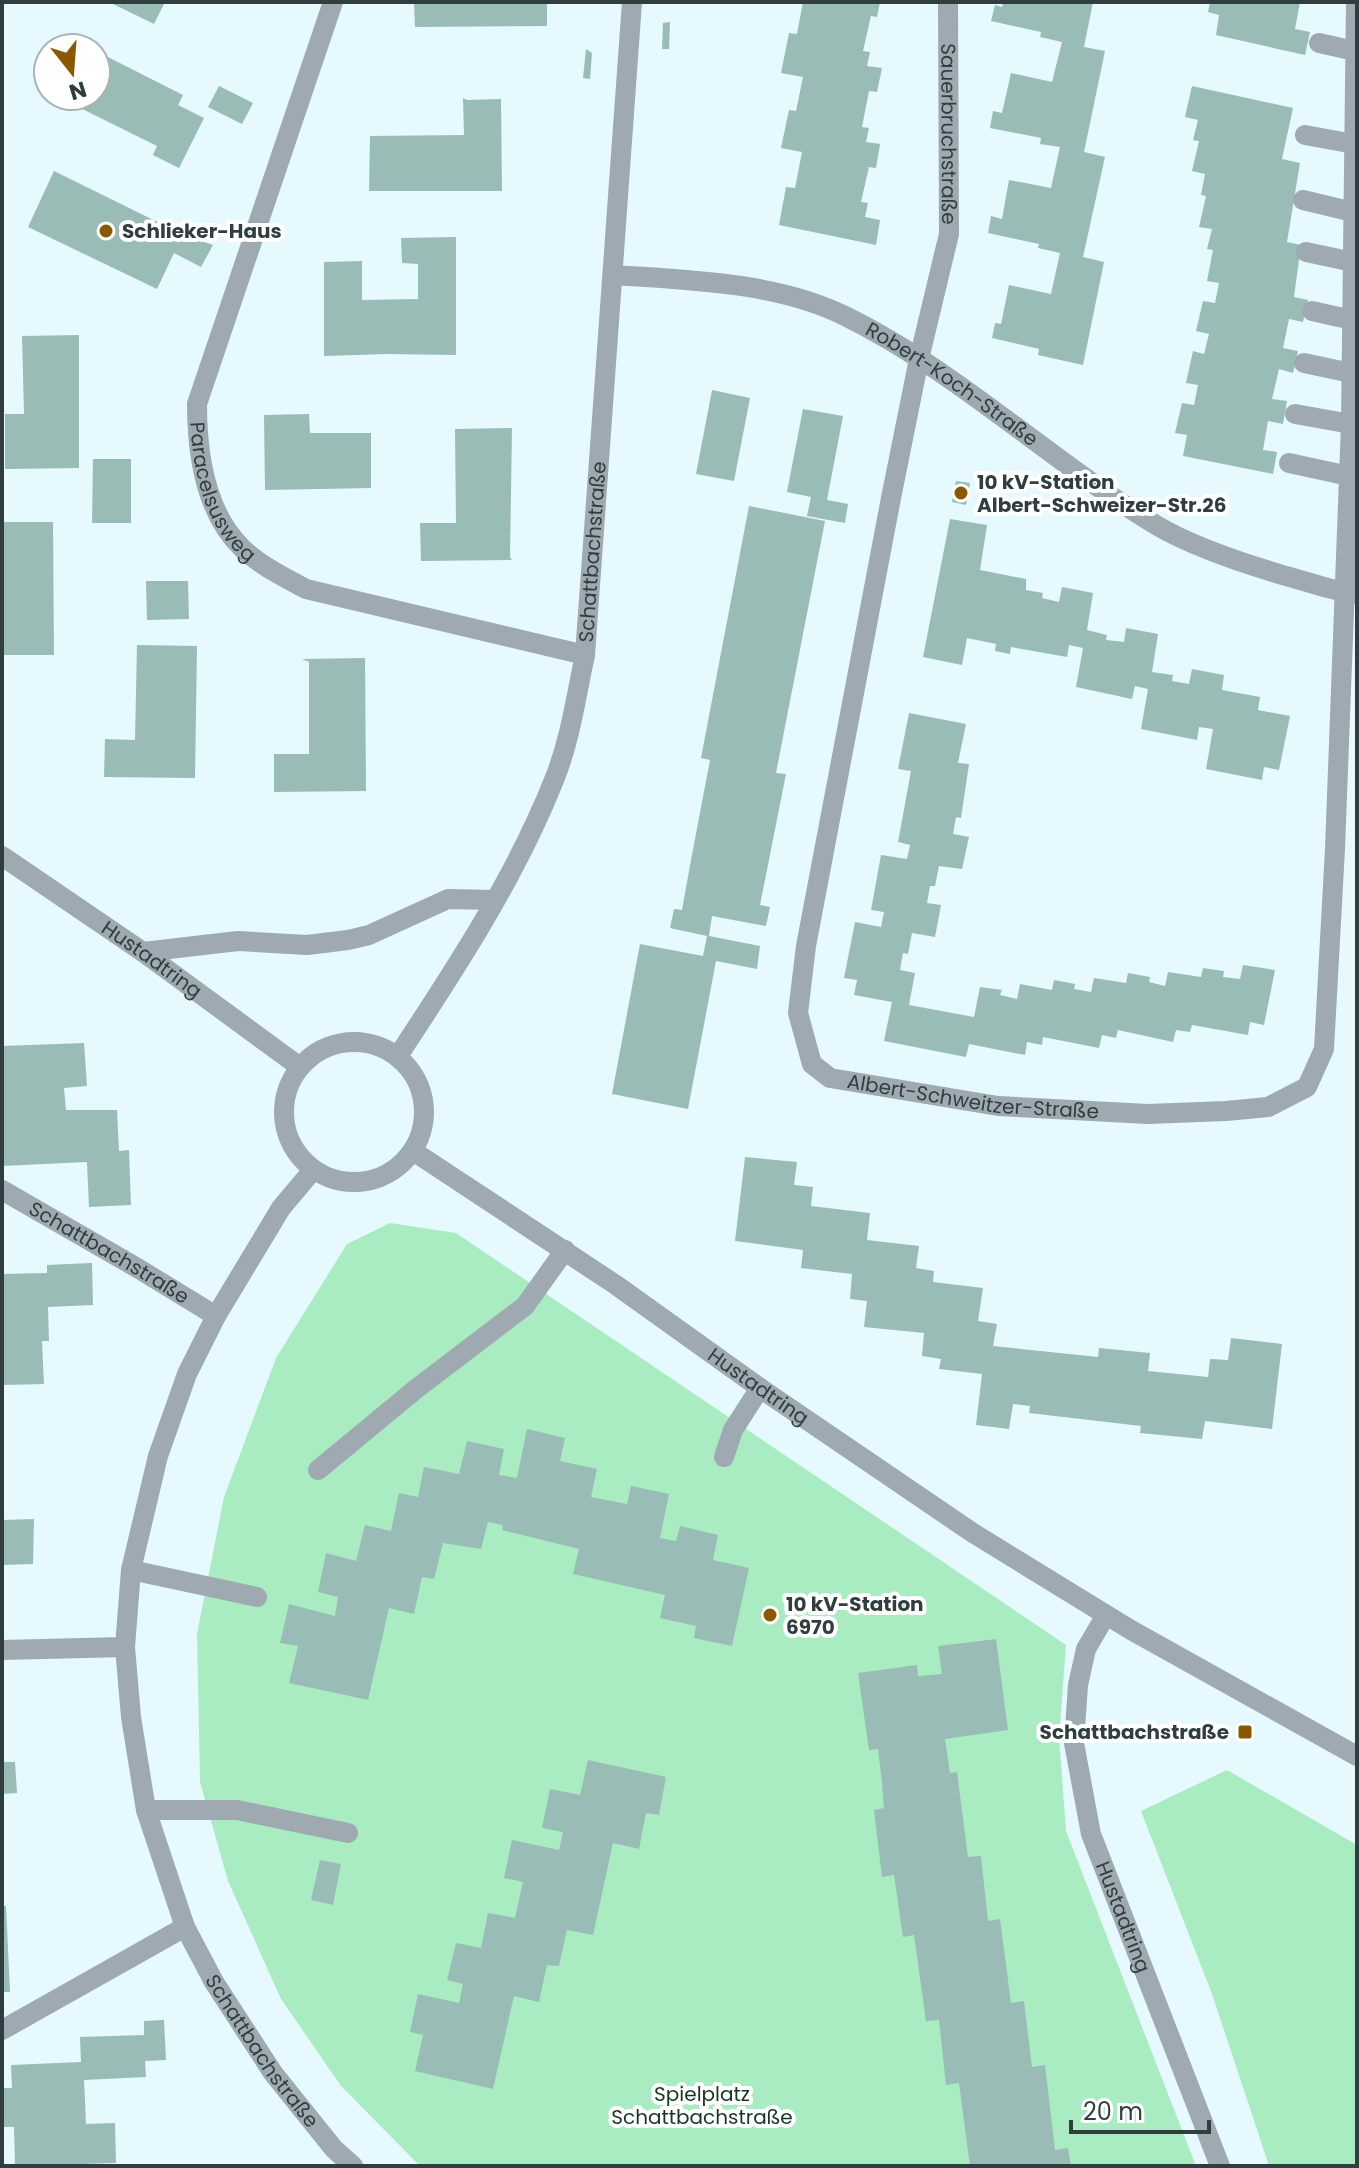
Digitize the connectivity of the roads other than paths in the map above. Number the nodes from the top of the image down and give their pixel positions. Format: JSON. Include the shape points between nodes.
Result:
{"nodes":[{"id":1,"x":333,"y":2,"type":"edge"},
{"id":2,"x":632,"y":2,"type":"edge"},
{"id":3,"x":948,"y":2,"type":"edge"},
{"id":4,"x":1356,"y":2,"type":"edge"},
{"id":5,"x":1319,"y":43,"type":"dead end"},
{"id":6,"x":1355,"y":51,"type":"junction"},
{"id":7,"x":1356,"y":82,"type":"edge"},
{"id":8,"x":1305,"y":135,"type":"dead end"},
{"id":9,"x":1354,"y":144,"type":"junction"},
{"id":10,"x":1355,"y":188,"type":"edge"},
{"id":11,"x":1303,"y":200,"type":"dead end"},
{"id":12,"x":1353,"y":212,"type":"junction"},
{"id":13,"x":1306,"y":252,"type":"dead end"},
{"id":14,"x":1353,"y":262,"type":"junction"},
{"id":15,"x":613,"y":275,"type":"junction"},
{"id":16,"x":1355,"y":295,"type":"edge"},
{"id":17,"x":1312,"y":311,"type":"dead end"},
{"id":18,"x":1352,"y":320,"type":"junction"},
{"id":19,"x":919,"y":359,"type":"junction"},
{"id":20,"x":1304,"y":363,"type":"dead end"},
{"id":21,"x":1351,"y":373,"type":"junction"},
{"id":22,"x":1354,"y":401,"type":"edge"},
{"id":23,"x":1295,"y":414,"type":"dead end"},
{"id":24,"x":1351,"y":424,"type":"junction"},
{"id":25,"x":1289,"y":463,"type":"dead end"},
{"id":26,"x":1349,"y":476,"type":"junction"},
{"id":27,"x":1352,"y":503,"type":"edge"},
{"id":28,"x":1351,"y":593,"type":"edge"},
{"id":29,"x":585,"y":655,"type":"junction"},
{"id":30,"x":2,"y":856,"type":"edge"},
{"id":31,"x":495,"y":900,"type":"junction"},
{"id":32,"x":143,"y":952,"type":"junction"},
{"id":33,"x":398,"y":1056,"type":"junction"},
{"id":34,"x":300,"y":1067,"type":"junction"},
{"id":35,"x":413,"y":1151,"type":"junction"},
{"id":36,"x":313,"y":1170,"type":"junction"},
{"id":37,"x":2,"y":1190,"type":"edge"},
{"id":38,"x":565,"y":1250,"type":"junction"},
{"id":39,"x":216,"y":1316,"type":"junction"},
{"id":40,"x":760,"y":1388,"type":"junction"},
{"id":41,"x":724,"y":1457,"type":"dead end"},
{"id":42,"x":318,"y":1470,"type":"dead end"},
{"id":43,"x":131,"y":1570,"type":"junction"},
{"id":44,"x":257,"y":1597,"type":"dead end"},
{"id":45,"x":1106,"y":1615,"type":"junction"},
{"id":46,"x":125,"y":1647,"type":"junction"},
{"id":47,"x":2,"y":1650,"type":"edge"},
{"id":48,"x":1357,"y":1756,"type":"edge"},
{"id":49,"x":146,"y":1810,"type":"junction"},
{"id":50,"x":348,"y":1833,"type":"dead end"},
{"id":51,"x":185,"y":1927,"type":"junction"},
{"id":52,"x":2,"y":2030,"type":"edge"},
{"id":53,"x":353,"y":2166,"type":"edge"},
{"id":54,"x":1220,"y":2166,"type":"edge"}],
"edges":[{"from":1,"to":29,"type":"street","name":"Paracelsusweg","via":[[197,404],[199,455],[212,497],[242,548],[306,589]]},
{"from":2,"to":15,"type":"street","name":"Schattbachstraße"},
{"from":3,"to":19,"type":"street","name":"Sauerbruchstraße","via":[[949,234]]},
{"from":4,"to":6,"type":"street"},
{"from":5,"to":6,"type":"street"},
{"from":6,"to":7,"type":"street"},
{"from":7,"to":9,"type":"street"},
{"from":8,"to":9,"type":"street"},
{"from":9,"to":10,"type":"street"},
{"from":10,"to":12,"type":"street"},
{"from":11,"to":12,"type":"street"},
{"from":12,"to":14,"type":"street"},
{"from":13,"to":14,"type":"street"},
{"from":14,"to":16,"type":"street"},
{"from":15,"to":19,"type":"street","name":"Robert-Koch-Straße","via":[[693,280],[798,299],[843,315]]},
{"from":15,"to":29,"type":"street","name":"Schattbachstraße"},
{"from":16,"to":18,"type":"street"},
{"from":17,"to":18,"type":"street"},
{"from":18,"to":21,"type":"street"},
{"from":19,"to":28,"type":"street","name":"Robert-Koch-Straße","via":[[1159,526],[1245,564]]},
{"from":19,"to":28,"type":"street","name":"Albert-Schweitzer-Straße","via":[[800,979],[798,1013],[808,1052],[812,1064],[830,1078],[998,1106],[1148,1114],[1268,1107],[1307,1087],[1324,1049],[1328,1006]]},
{"from":20,"to":21,"type":"street"},
{"from":21,"to":22,"type":"street"},
{"from":22,"to":24,"type":"street"},
{"from":23,"to":24,"type":"street"},
{"from":24,"to":26,"type":"street"},
{"from":25,"to":26,"type":"street"},
{"from":26,"to":27,"type":"street"},
{"from":27,"to":28,"type":"street"},
{"from":29,"to":31,"type":"street","name":"Schattbachstraße","via":[[555,779]]},
{"from":30,"to":32,"type":"street","name":"Hustadtring"},
{"from":31,"to":32,"type":"street","via":[[448,899],[348,940],[307,945],[238,941]]},
{"from":31,"to":33,"type":"street","name":"Schattbachstraße"},
{"from":32,"to":34,"type":"street","name":"Hustadtring"},
{"from":33,"to":34,"type":"street","via":[[365,1042],[346,1041],[313,1055]]},
{"from":33,"to":35,"type":"street","via":[[417,1079],[425,1108]]},
{"from":34,"to":36,"type":"street","via":[[285,1096],[285,1129]]},
{"from":35,"to":36,"type":"street","via":[[403,1164],[375,1180],[343,1182]]},
{"from":35,"to":38,"type":"street","name":"Hustadtring"},
{"from":36,"to":39,"type":"street","name":"Schattbachstraße","via":[[281,1208]]},
{"from":37,"to":39,"type":"street","name":"Schattbachstraße"},
{"from":38,"to":40,"type":"street","name":"Hustadtring"},
{"from":38,"to":42,"type":"street","via":[[525,1306]]},
{"from":39,"to":43,"type":"street","name":"Schattbachstraße","via":[[187,1374],[158,1456]]},
{"from":40,"to":41,"type":"street","via":[[733,1430]]},
{"from":40,"to":45,"type":"street","name":"Hustadtring","via":[[973,1533]]},
{"from":43,"to":44,"type":"street"},
{"from":43,"to":46,"type":"street","name":"Schattbachstraße"},
{"from":45,"to":48,"type":"street","name":"Hustadtring"},
{"from":45,"to":54,"type":"street","name":"Hustadtring","via":[[1086,1649],[1074,1743],[1091,1834]]},
{"from":46,"to":47,"type":"street"},
{"from":46,"to":49,"type":"street","name":"Schattbachstraße"},
{"from":49,"to":50,"type":"street","via":[[237,1810]]},
{"from":49,"to":51,"type":"street","name":"Schattbachstraße"},
{"from":51,"to":52,"type":"street"},
{"from":51,"to":53,"type":"street","name":"Schattbachstraße","via":[[273,2073]]}]}
